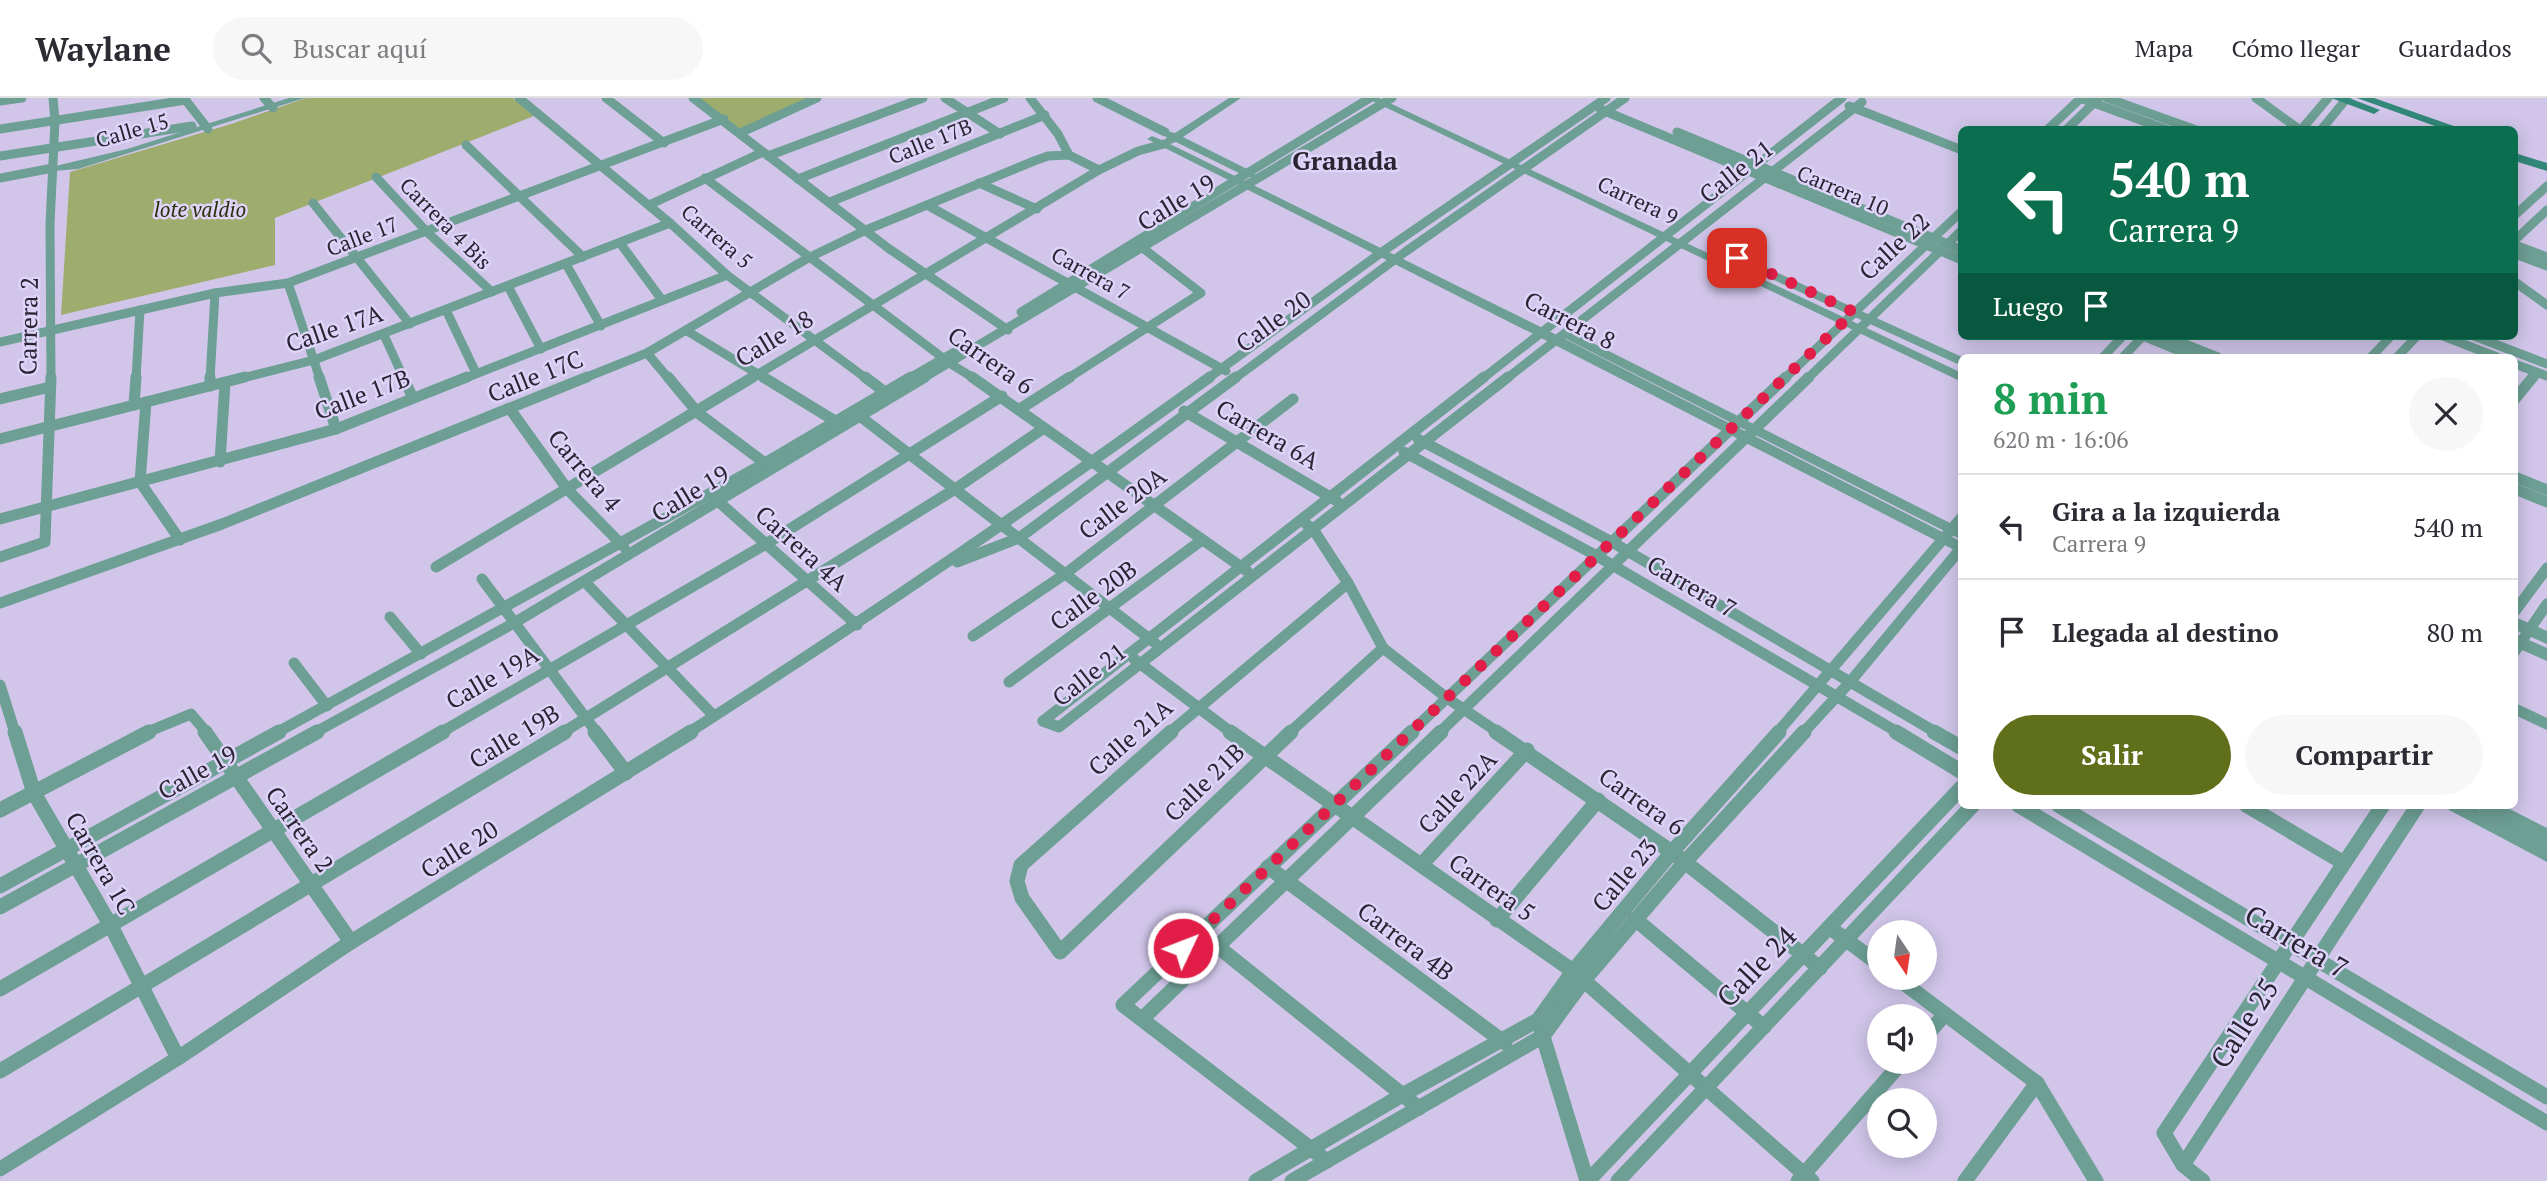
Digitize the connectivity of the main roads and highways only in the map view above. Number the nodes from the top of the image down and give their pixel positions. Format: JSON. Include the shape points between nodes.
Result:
{"nodes":[{"id":1,"x":2362,"y":98,"type":"edge"},
{"id":2,"x":2343,"y":99,"type":"edge"},
{"id":3,"x":2421,"y":126,"type":"edge"},
{"id":4,"x":2447,"y":126,"type":"edge"},
{"id":5,"x":2518,"y":149,"type":"edge"},
{"id":6,"x":2518,"y":158,"type":"edge"},
{"id":7,"x":2547,"y":159,"type":"edge"},
{"id":8,"x":2547,"y":167,"type":"edge"}],
"edges":[{"from":1,"to":4,"type":"main road"},
{"from":2,"to":3,"type":"main road"},
{"from":5,"to":7,"type":"main road"},
{"from":6,"to":8,"type":"main road"}]}
